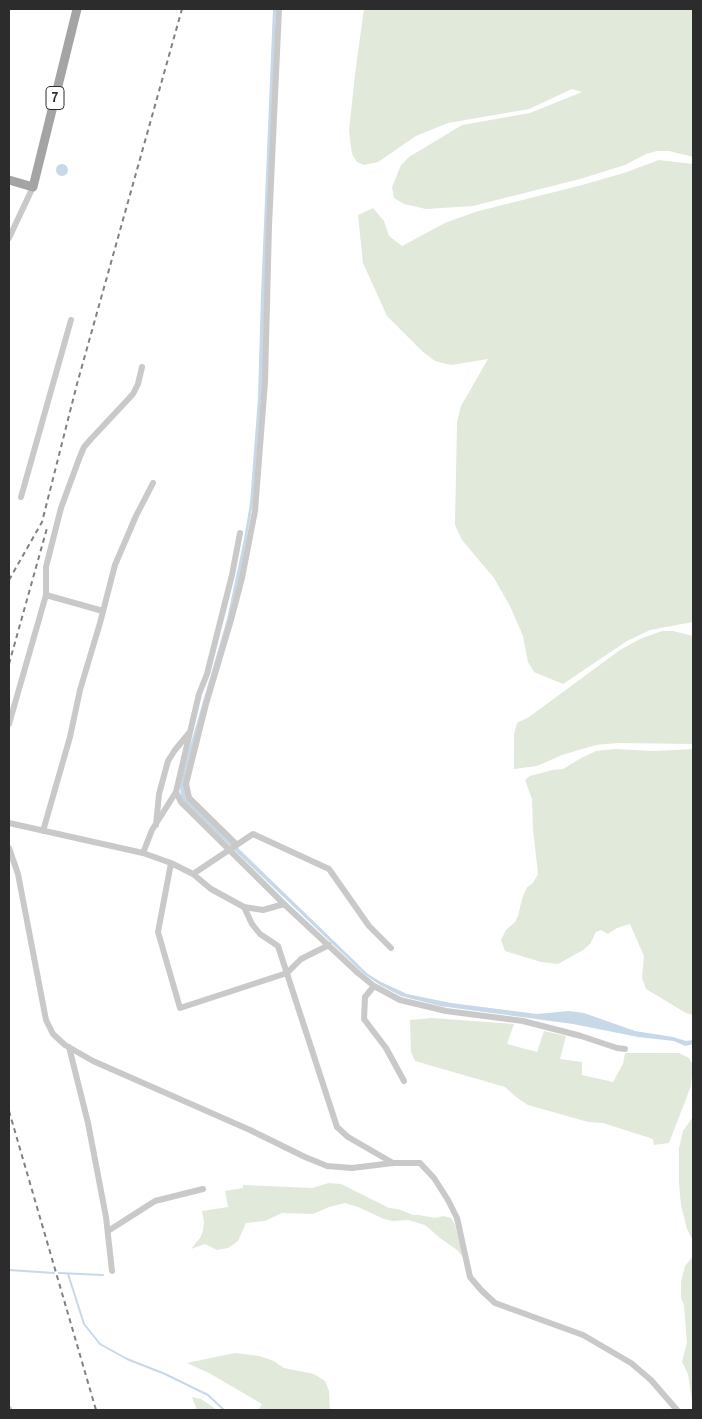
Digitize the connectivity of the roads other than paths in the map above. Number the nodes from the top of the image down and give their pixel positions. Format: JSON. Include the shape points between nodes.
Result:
{"nodes":[{"id":1,"x":77,"y":9,"type":"edge"},
{"id":2,"x":278,"y":9,"type":"edge"},
{"id":3,"x":9,"y":180,"type":"edge"},
{"id":4,"x":33,"y":187,"type":"junction"},
{"id":5,"x":9,"y":238,"type":"edge"},
{"id":6,"x":71,"y":320,"type":"dead end"},
{"id":7,"x":142,"y":367,"type":"dead end"},
{"id":8,"x":153,"y":482,"type":"dead end"},
{"id":9,"x":21,"y":497,"type":"dead end"},
{"id":10,"x":240,"y":533,"type":"dead end"},
{"id":11,"x":46,"y":595,"type":"junction"},
{"id":12,"x":103,"y":611,"type":"junction"},
{"id":13,"x":9,"y":724,"type":"edge"},
{"id":14,"x":190,"y":732,"type":"junction"},
{"id":15,"x":176,"y":792,"type":"junction"},
{"id":16,"x":9,"y":823,"type":"edge"},
{"id":17,"x":156,"y":825,"type":"junction"},
{"id":18,"x":43,"y":831,"type":"junction"},
{"id":19,"x":234,"y":847,"type":"junction"},
{"id":20,"x":9,"y":848,"type":"edge"},
{"id":21,"x":143,"y":852,"type":"junction"},
{"id":22,"x":171,"y":863,"type":"junction"},
{"id":23,"x":193,"y":874,"type":"junction"},
{"id":24,"x":284,"y":904,"type":"junction"},
{"id":25,"x":244,"y":907,"type":"junction"},
{"id":26,"x":329,"y":945,"type":"junction"},
{"id":27,"x":391,"y":948,"type":"dead end"},
{"id":28,"x":287,"y":973,"type":"junction"},
{"id":29,"x":374,"y":986,"type":"junction"},
{"id":30,"x":69,"y":1047,"type":"junction"},
{"id":31,"x":625,"y":1049,"type":"dead end"},
{"id":32,"x":404,"y":1081,"type":"dead end"},
{"id":33,"x":393,"y":1163,"type":"junction"},
{"id":34,"x":203,"y":1189,"type":"dead end"},
{"id":35,"x":108,"y":1231,"type":"junction"},
{"id":36,"x":112,"y":1271,"type":"dead end"},
{"id":37,"x":678,"y":1410,"type":"edge"}],
"edges":[{"from":1,"to":4,"type":"main road","number":"7"},
{"from":2,"to":19,"type":"street","via":[[265,382],[255,511],[240,586],[186,784],[194,805]]},
{"from":3,"to":4,"type":"main road"},
{"from":4,"to":5,"type":"street"},
{"from":6,"to":9,"type":"street"},
{"from":7,"to":11,"type":"street","via":[[133,394],[84,447],[61,508],[46,567]]},
{"from":8,"to":12,"type":"street","via":[[115,565]]},
{"from":10,"to":14,"type":"street","via":[[230,584]]},
{"from":11,"to":12,"type":"street"},
{"from":11,"to":13,"type":"street"},
{"from":12,"to":18,"type":"street"},
{"from":14,"to":15,"type":"street"},
{"from":14,"to":17,"type":"street","via":[[168,761],[158,794]]},
{"from":15,"to":17,"type":"street"},
{"from":15,"to":19,"type":"street","via":[[181,802]]},
{"from":16,"to":18,"type":"street"},
{"from":17,"to":21,"type":"street"},
{"from":18,"to":21,"type":"street"},
{"from":19,"to":23,"type":"street"},
{"from":19,"to":24,"type":"street"},
{"from":19,"to":27,"type":"street","via":[[253,834],[329,868],[369,926]]},
{"from":20,"to":30,"type":"street","via":[[18,874],[46,1020],[53,1034]]},
{"from":21,"to":22,"type":"street"},
{"from":22,"to":23,"type":"street"},
{"from":22,"to":28,"type":"street","via":[[158,932],[180,1008]]},
{"from":23,"to":25,"type":"street"},
{"from":24,"to":25,"type":"street","via":[[263,910]]},
{"from":24,"to":26,"type":"street"},
{"from":25,"to":28,"type":"street","via":[[260,934],[278,946]]},
{"from":26,"to":28,"type":"street","via":[[301,959]]},
{"from":26,"to":29,"type":"street"},
{"from":28,"to":33,"type":"street","via":[[337,1127]]},
{"from":29,"to":31,"type":"street","via":[[400,1000],[425,1007],[523,1021]]},
{"from":29,"to":32,"type":"street","via":[[365,997],[364,1019],[386,1048]]},
{"from":30,"to":33,"type":"street","via":[[327,1166],[352,1168]]},
{"from":30,"to":35,"type":"street","via":[[88,1123]]},
{"from":33,"to":37,"type":"street","via":[[420,1163],[434,1178],[457,1218],[470,1277],[495,1303],[583,1335],[631,1363]]},
{"from":34,"to":35,"type":"street","via":[[155,1201]]},
{"from":35,"to":36,"type":"street"}]}
